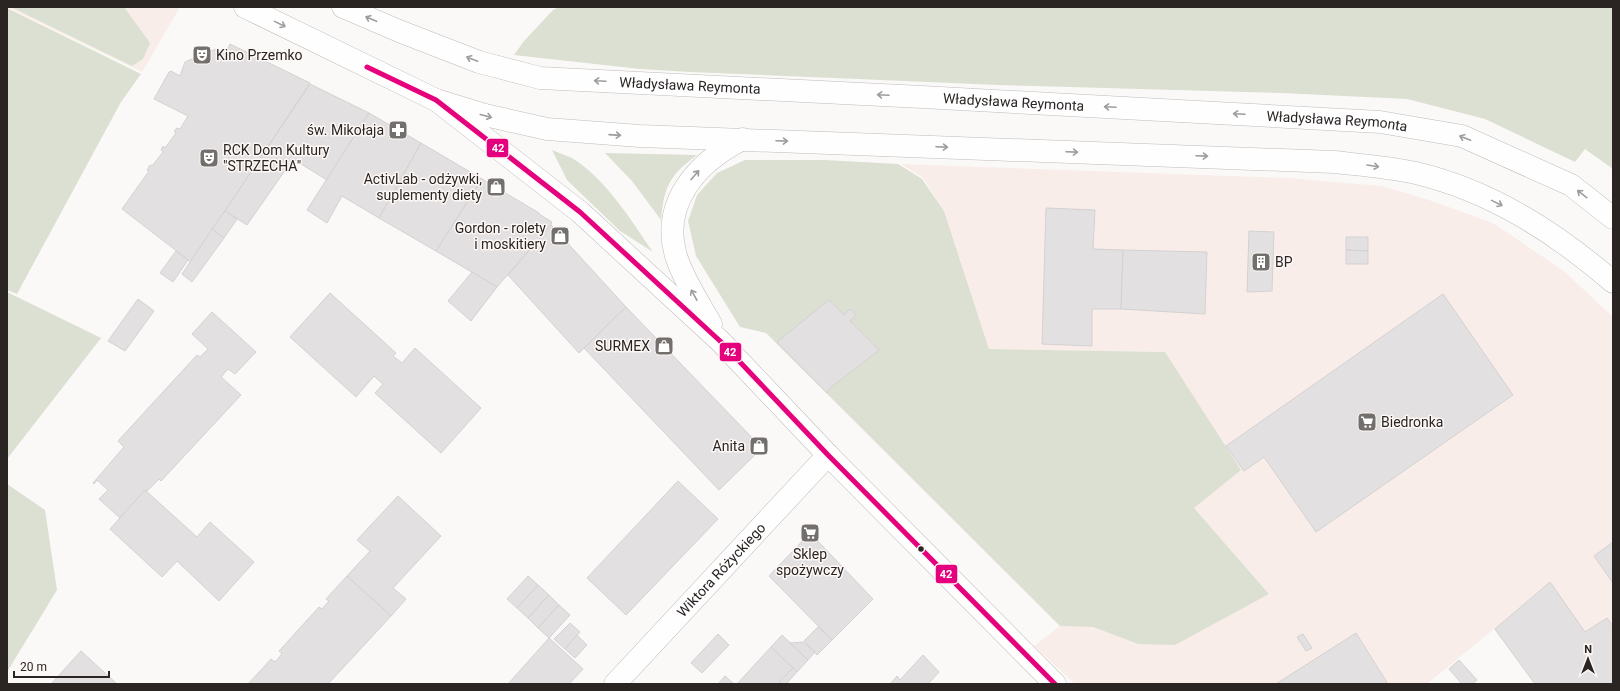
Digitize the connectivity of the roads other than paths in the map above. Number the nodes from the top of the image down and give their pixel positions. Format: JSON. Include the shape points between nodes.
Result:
{"nodes":[{"id":1,"x":245,"y":7,"type":"edge"},
{"id":2,"x":343,"y":7,"type":"edge"},
{"id":3,"x":436,"y":100,"type":"junction"},
{"id":4,"x":743,"y":139,"type":"junction"},
{"id":5,"x":1613,"y":218,"type":"edge"},
{"id":6,"x":1613,"y":282,"type":"edge"},
{"id":7,"x":720,"y":341,"type":"junction"},
{"id":8,"x":828,"y":455,"type":"junction"},
{"id":9,"x":615,"y":684,"type":"edge"},
{"id":10,"x":1054,"y":684,"type":"edge"}],
"edges":[{"from":1,"to":3,"type":"main road","one_way":true},
{"from":5,"to":2,"type":"main road","name":"Władysława Reymonta","one_way":true,"via":[[1571,185],[1462,136],[1380,122],[922,96],[540,78],[479,62]]},
{"from":3,"to":4,"type":"main road","one_way":true,"via":[[485,116],[546,129],[640,136]]},
{"from":3,"to":7,"type":"main road","via":[[580,212]]},
{"from":4,"to":6,"type":"main road","one_way":true,"via":[[1368,165],[1415,173],[1475,192],[1501,204],[1571,247]]},
{"from":7,"to":4,"type":"main road","one_way":true,"via":[[682,272],[674,245],[673,220],[678,201],[690,180],[725,148]]},
{"from":7,"to":8,"type":"main road"},
{"from":8,"to":9,"type":"main road","name":"Wiktora Różyckiego"},
{"from":8,"to":10,"type":"main road"}]}
